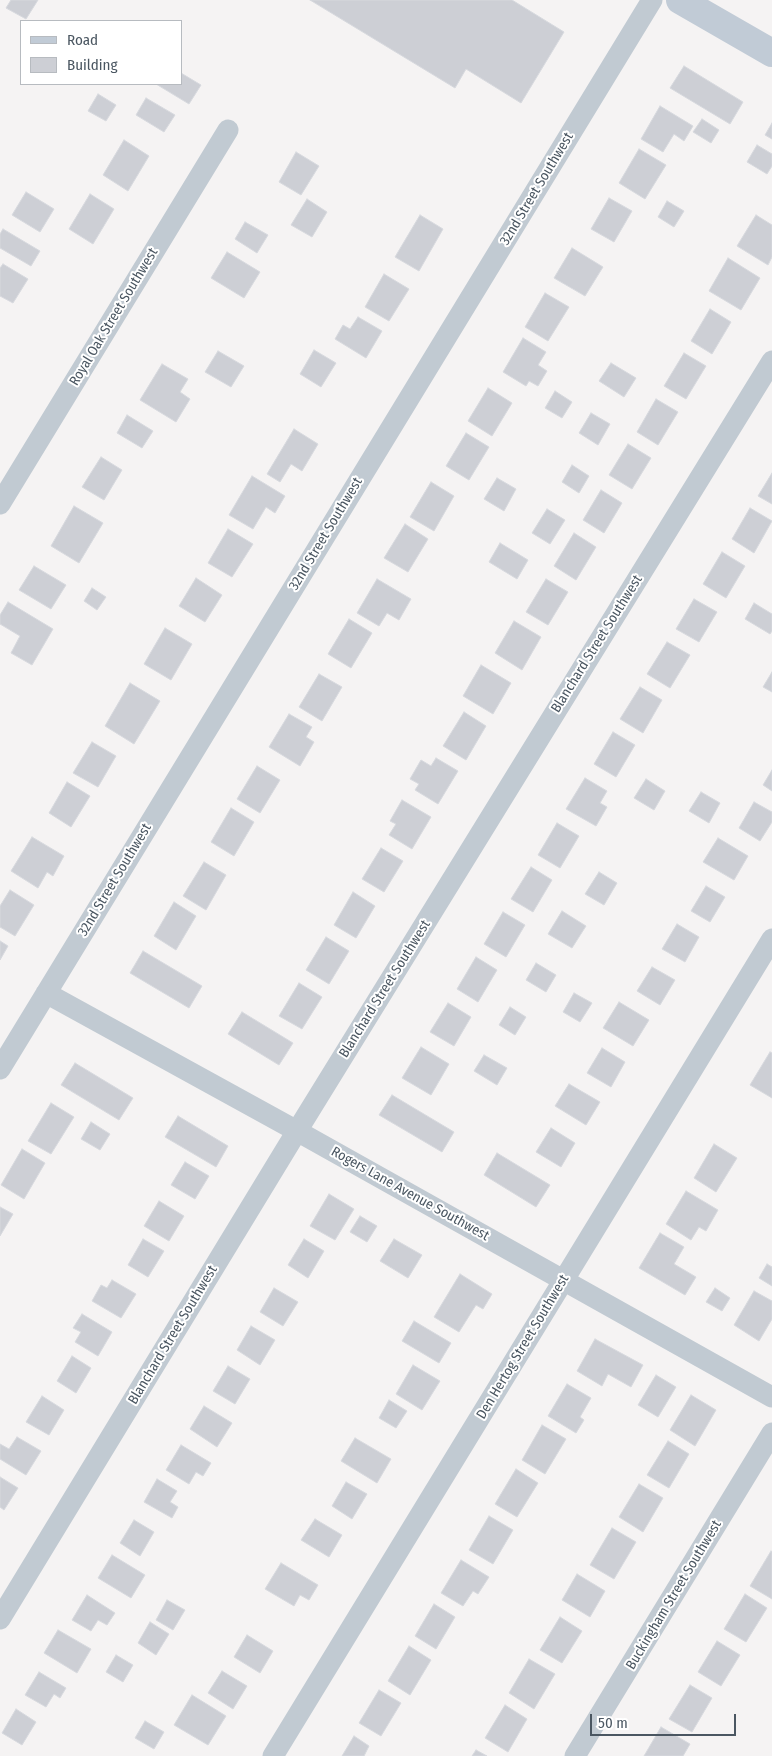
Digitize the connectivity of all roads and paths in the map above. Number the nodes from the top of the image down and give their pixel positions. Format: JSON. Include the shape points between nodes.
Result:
{"nodes":[{"id":1,"x":652,"y":0,"type":"edge"},
{"id":2,"x":680,"y":0,"type":"edge"},
{"id":3,"x":772,"y":52,"type":"edge"},
{"id":4,"x":228,"y":130,"type":"dead end"},
{"id":5,"x":772,"y":360,"type":"edge"},
{"id":6,"x":0,"y":504,"type":"edge"},
{"id":7,"x":772,"y":939,"type":"edge"},
{"id":8,"x":46,"y":993,"type":"junction"},
{"id":9,"x":0,"y":1069,"type":"edge"},
{"id":10,"x":297,"y":1131,"type":"junction"},
{"id":11,"x":564,"y":1280,"type":"junction"},
{"id":12,"x":772,"y":1397,"type":"edge"},
{"id":13,"x":772,"y":1433,"type":"edge"},
{"id":14,"x":0,"y":1620,"type":"edge"},
{"id":15,"x":273,"y":1756,"type":"edge"},
{"id":16,"x":575,"y":1756,"type":"edge"}],
"edges":[{"from":1,"to":8,"type":"street","name":"32nd Street Southwest"},
{"from":2,"to":3,"type":"street"},
{"from":4,"to":6,"type":"street","name":"Royal Oak Street Southwest"},
{"from":5,"to":10,"type":"street","name":"Blanchard Street Southwest"},
{"from":7,"to":11,"type":"street","name":"Den Hertog Street Southwest"},
{"from":8,"to":9,"type":"street","name":"32nd Street Southwest"},
{"from":8,"to":10,"type":"street","name":"Rogers Lane Avenue Southwest"},
{"from":10,"to":11,"type":"street","name":"Rogers Lane Avenue Southwest"},
{"from":10,"to":14,"type":"street","name":"Blanchard Street Southwest"},
{"from":11,"to":12,"type":"street","name":"Rogers Lane Avenue Southwest"},
{"from":11,"to":15,"type":"street","name":"Den Hertog Street Southwest"},
{"from":13,"to":16,"type":"street","name":"Buckingham Street Southwest"}]}
